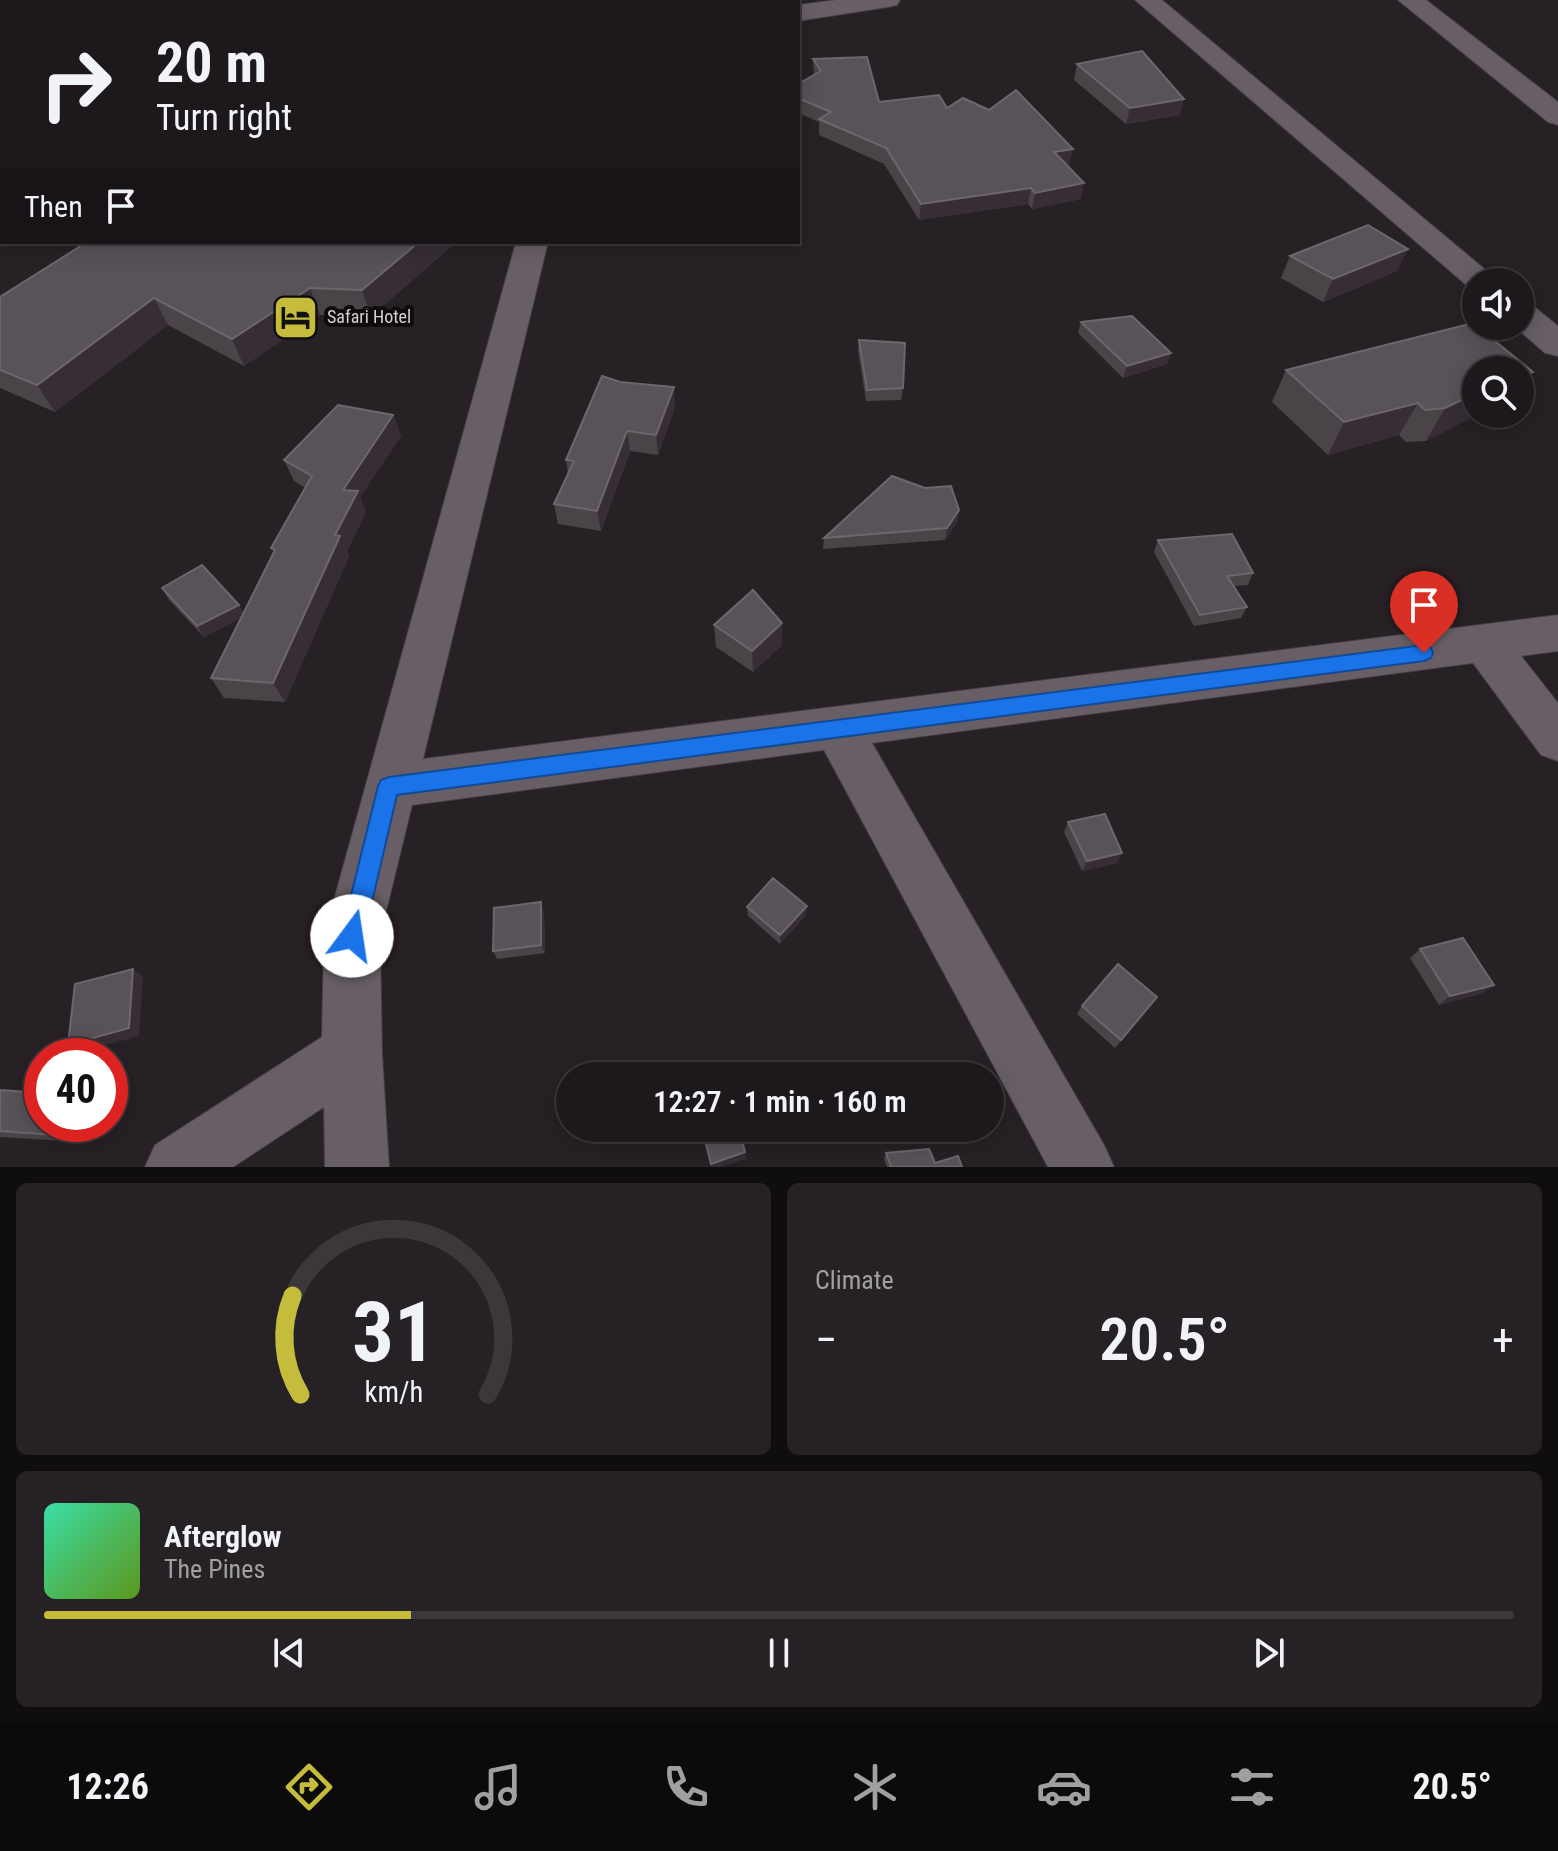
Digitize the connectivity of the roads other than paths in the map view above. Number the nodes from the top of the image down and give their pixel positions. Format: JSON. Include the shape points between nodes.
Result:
{"nodes":[{"id":1,"x":888,"y":0,"type":"edge"},
{"id":2,"x":1147,"y":0,"type":"edge"},
{"id":3,"x":1410,"y":0,"type":"edge"},
{"id":4,"x":800,"y":13,"type":"edge"},
{"id":5,"x":1558,"y":116,"type":"edge"},
{"id":6,"x":531,"y":244,"type":"edge"},
{"id":7,"x":1466,"y":268,"type":"edge"},
{"id":8,"x":1534,"y":325,"type":"edge"},
{"id":9,"x":1558,"y":345,"type":"edge"},
{"id":10,"x":1558,"y":633,"type":"edge"},
{"id":11,"x":1486,"y":645,"type":"junction"},
{"id":12,"x":838,"y":729,"type":"junction"},
{"id":13,"x":1558,"y":740,"type":"edge"},
{"id":14,"x":389,"y":786,"type":"junction"},
{"id":15,"x":352,"y":1053,"type":"junction"},
{"id":16,"x":177,"y":1167,"type":"edge"},
{"id":17,"x":357,"y":1167,"type":"edge"},
{"id":18,"x":1082,"y":1167,"type":"edge"}],
"edges":[{"from":1,"to":4,"type":"street"},
{"from":2,"to":7,"type":"street"},
{"from":3,"to":5,"type":"street"},
{"from":6,"to":14,"type":"street"},
{"from":8,"to":9,"type":"street"},
{"from":10,"to":11,"type":"street"},
{"from":11,"to":12,"type":"street"},
{"from":11,"to":13,"type":"street"},
{"from":12,"to":14,"type":"street"},
{"from":12,"to":18,"type":"street"},
{"from":14,"to":15,"type":"street","via":[[352,936]]},
{"from":15,"to":16,"type":"street"},
{"from":15,"to":17,"type":"street"}]}
